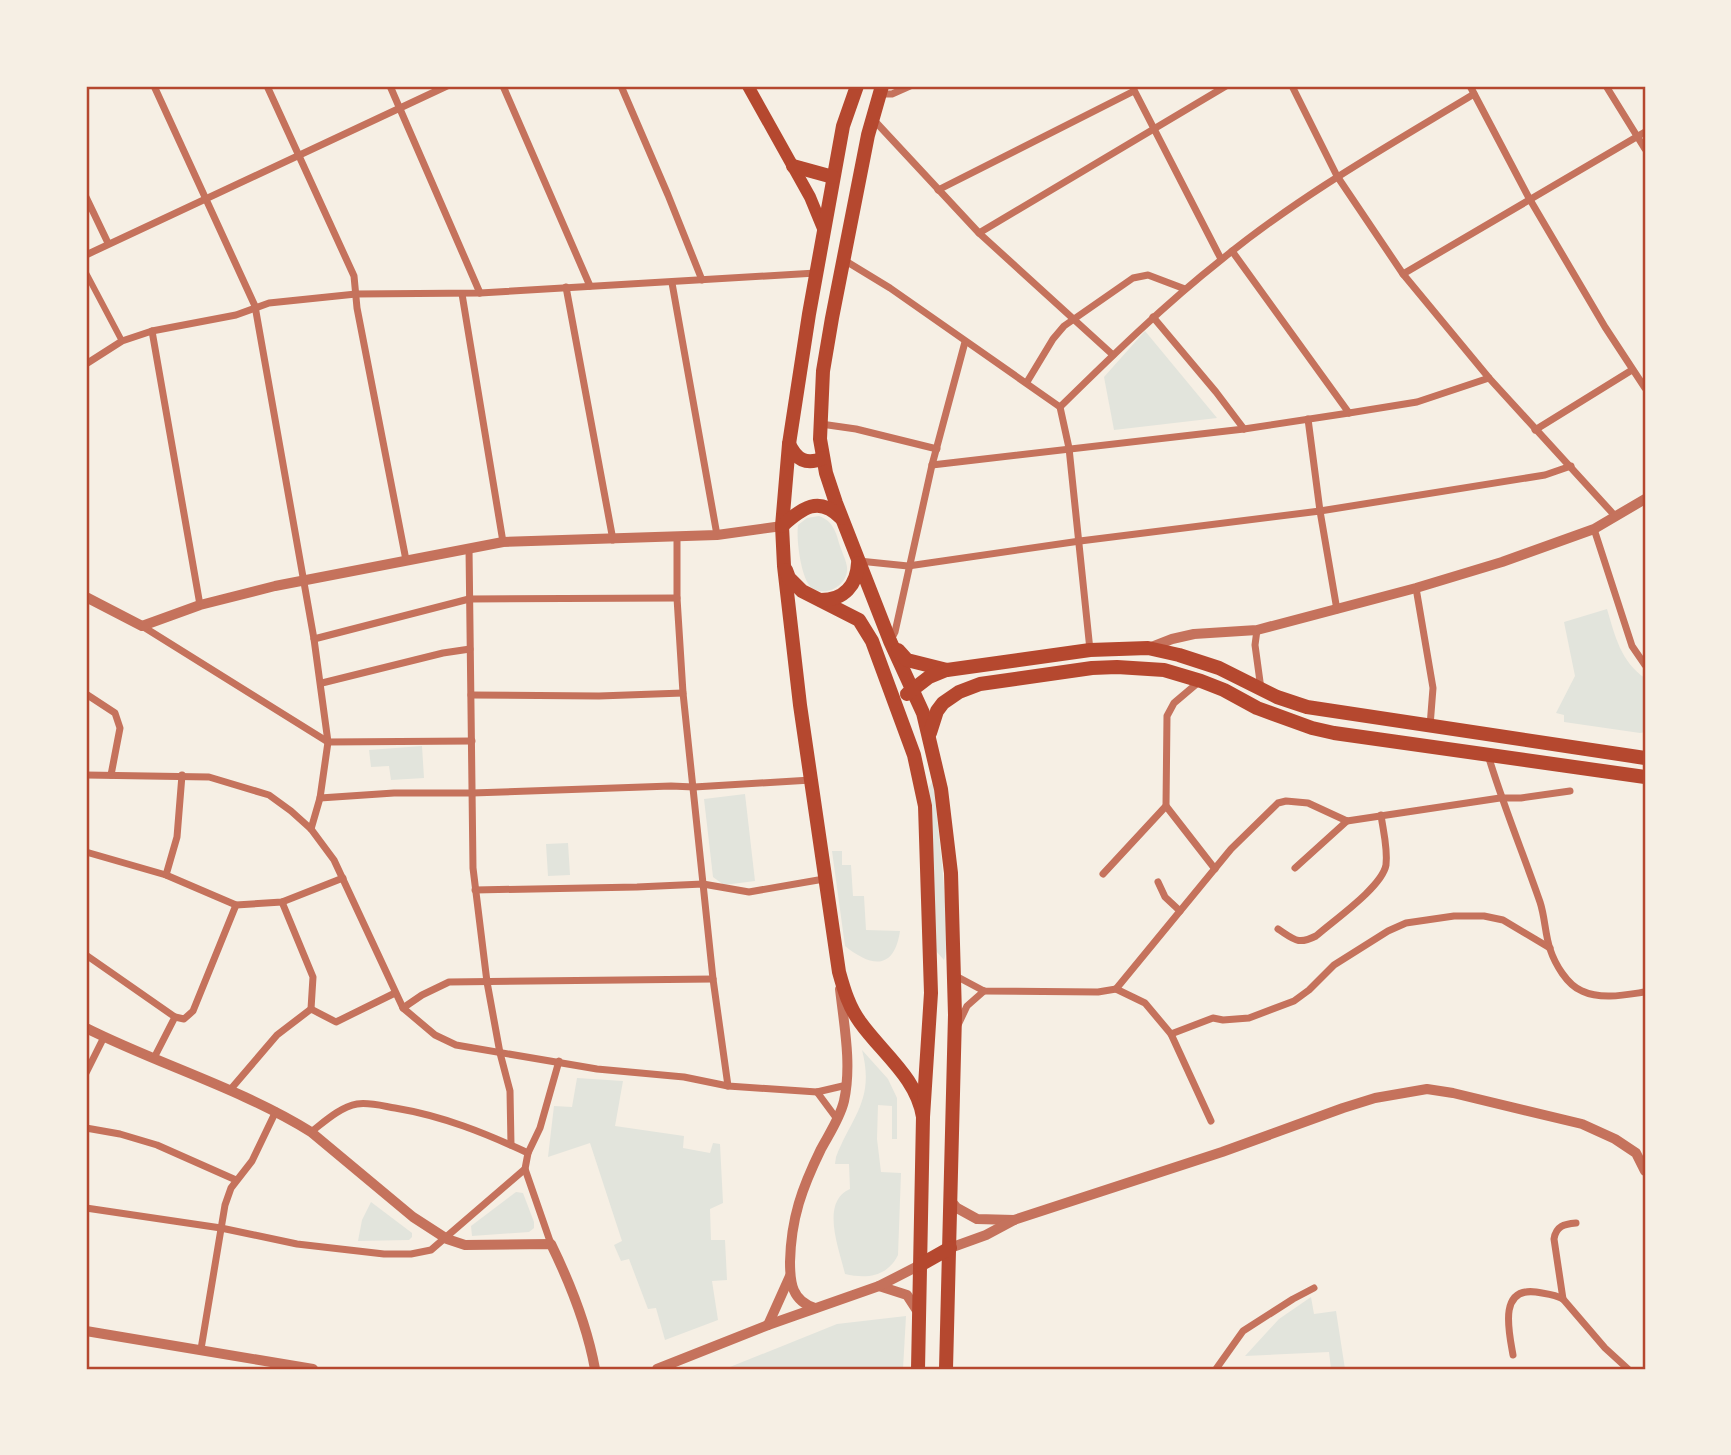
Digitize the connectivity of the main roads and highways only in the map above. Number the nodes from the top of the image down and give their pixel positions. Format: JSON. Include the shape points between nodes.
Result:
{"nodes":[{"id":1,"x":748,"y":86,"type":"edge"},
{"id":2,"x":857,"y":86,"type":"edge"},
{"id":3,"x":880,"y":90,"type":"edge"},
{"id":4,"x":793,"y":166,"type":"junction"},
{"id":5,"x":834,"y":177,"type":"junction"},
{"id":6,"x":825,"y":232,"type":"junction"},
{"id":7,"x":789,"y":444,"type":"junction"},
{"id":8,"x":823,"y":458,"type":"junction"},
{"id":9,"x":842,"y":519,"type":"junction"},
{"id":10,"x":782,"y":526,"type":"junction"},
{"id":11,"x":858,"y":561,"type":"junction"},
{"id":12,"x":785,"y":566,"type":"junction"},
{"id":13,"x":816,"y":600,"type":"junction"},
{"id":14,"x":890,"y":641,"type":"junction"},
{"id":15,"x":1090,"y":650,"type":"junction"},
{"id":16,"x":1092,"y":668,"type":"junction"},
{"id":17,"x":947,"y":670,"type":"junction"},
{"id":18,"x":912,"y":688,"type":"junction"},
{"id":19,"x":899,"y":711,"type":"junction"},
{"id":20,"x":929,"y":738,"type":"junction"},
{"id":21,"x":1645,"y":758,"type":"edge"},
{"id":22,"x":1645,"y":777,"type":"edge"},
{"id":23,"x":923,"y":1117,"type":"junction"},
{"id":24,"x":950,"y":1248,"type":"junction"},
{"id":25,"x":920,"y":1265,"type":"junction"},
{"id":26,"x":918,"y":1369,"type":"edge"},
{"id":27,"x":946,"y":1369,"type":"edge"}],
"edges":[{"from":1,"to":4,"type":"main road"},
{"from":2,"to":5,"type":"main road","via":[[843,126]]},
{"from":3,"to":8,"type":"main road","via":[[823,372]]},
{"from":4,"to":5,"type":"main road"},
{"from":4,"to":6,"type":"main road"},
{"from":5,"to":6,"type":"main road"},
{"from":6,"to":7,"type":"main road"},
{"from":7,"to":8,"type":"main road","via":[[804,461]]},
{"from":7,"to":10,"type":"main road"},
{"from":8,"to":9,"type":"main road"},
{"from":9,"to":10,"type":"main road","via":[[834,510],[815,505]]},
{"from":9,"to":11,"type":"main road"},
{"from":10,"to":12,"type":"main road"},
{"from":11,"to":13,"type":"main road","via":[[850,588],[839,597]]},
{"from":11,"to":14,"type":"main road"},
{"from":12,"to":13,"type":"main road","via":[[789,578]]},
{"from":12,"to":23,"type":"main road","via":[[839,972],[848,1004],[911,1084]]},
{"from":13,"to":19,"type":"main road","via":[[859,620]]},
{"from":14,"to":17,"type":"main road","via":[[907,660]]},
{"from":14,"to":18,"type":"main road"},
{"from":15,"to":16,"type":"main road"},
{"from":15,"to":17,"type":"main road"},
{"from":15,"to":21,"type":"main road","via":[[1147,648],[1179,654],[1307,707]]},
{"from":16,"to":20,"type":"main road","via":[[980,684],[959,692],[937,711]]},
{"from":16,"to":22,"type":"main road","via":[[1164,670],[1312,728]]},
{"from":17,"to":18,"type":"main road"},
{"from":18,"to":19,"type":"main road"},
{"from":18,"to":20,"type":"main road"},
{"from":19,"to":23,"type":"main road","via":[[925,806],[931,993]]},
{"from":20,"to":24,"type":"main road","via":[[941,789],[951,873]]},
{"from":23,"to":25,"type":"main road"},
{"from":24,"to":25,"type":"main road"},
{"from":24,"to":27,"type":"main road"},
{"from":25,"to":26,"type":"main road"}]}
